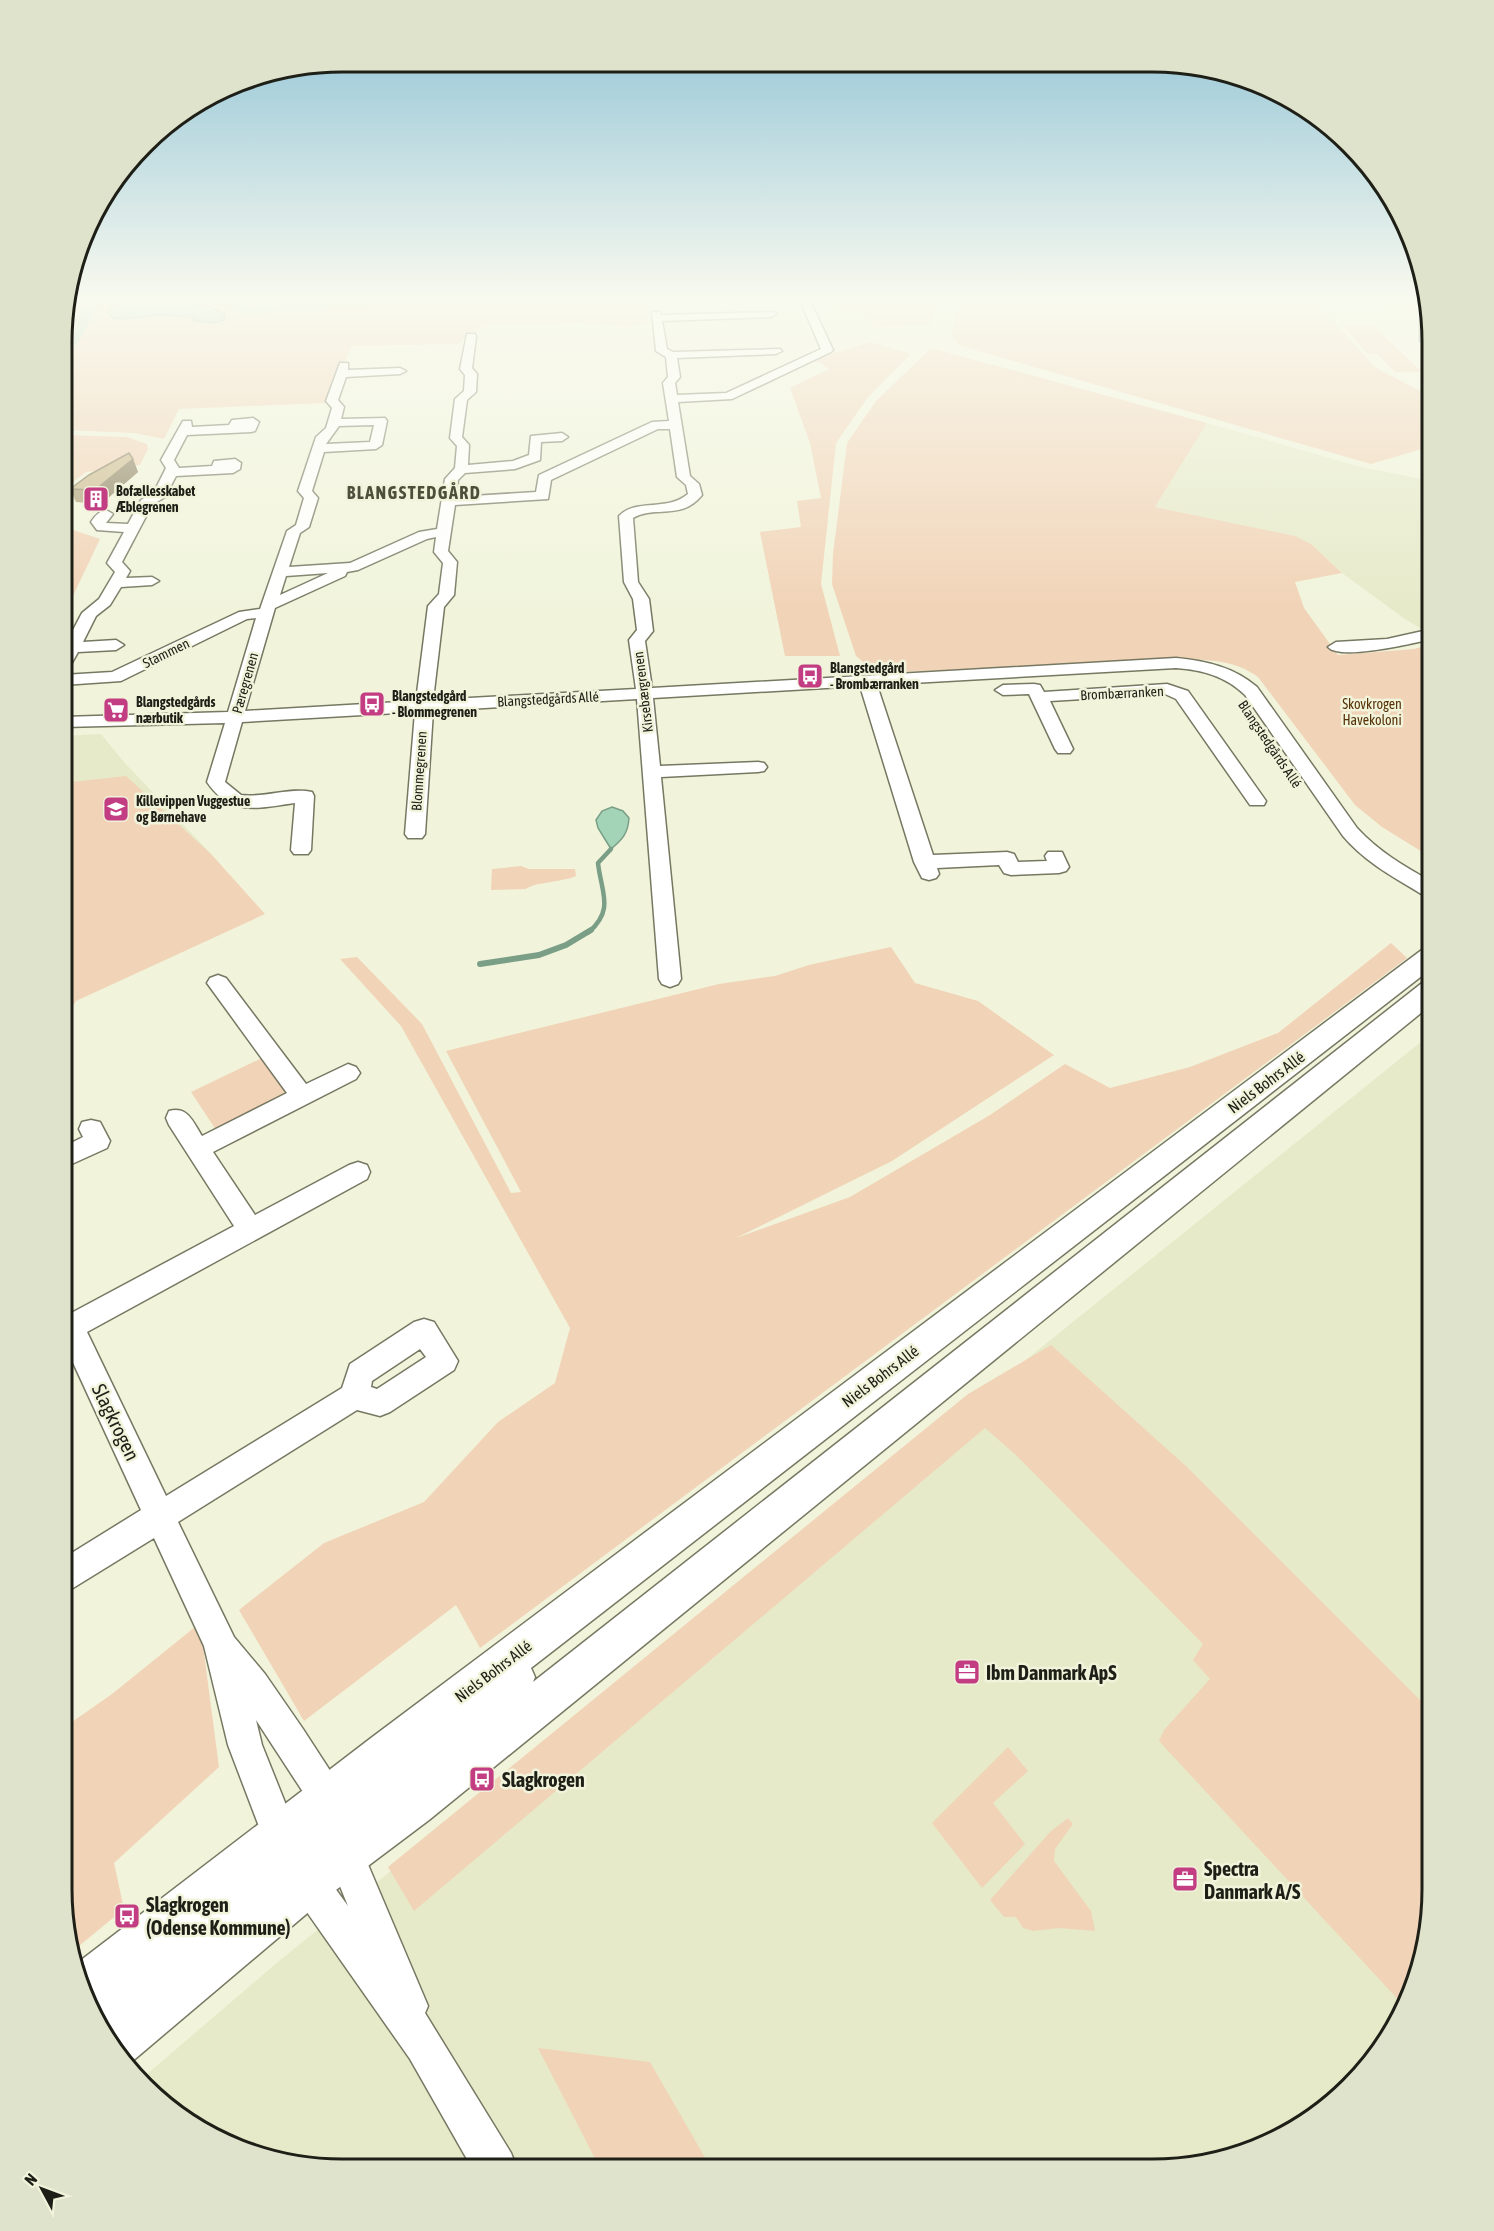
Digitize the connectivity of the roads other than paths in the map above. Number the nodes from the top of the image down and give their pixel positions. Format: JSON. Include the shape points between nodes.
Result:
{"nodes":[{"id":1,"x":334,"y":403,"type":"edge"},
{"id":2,"x":460,"y":403,"type":"edge"},
{"id":3,"x":672,"y":403,"type":"edge"},
{"id":4,"x":712,"y":403,"type":"edge"},
{"id":5,"x":674,"y":422,"type":"junction"},
{"id":6,"x":334,"y":423,"type":"junction"},
{"id":7,"x":234,"y":428,"type":"dead end"},
{"id":8,"x":562,"y":437,"type":"dead end"},
{"id":9,"x":319,"y":447,"type":"junction"},
{"id":10,"x":461,"y":469,"type":"junction"},
{"id":11,"x":217,"y":470,"type":"dead end"},
{"id":12,"x":172,"y":472,"type":"junction"},
{"id":13,"x":544,"y":478,"type":"junction"},
{"id":14,"x":529,"y":479,"type":"dead end"},
{"id":15,"x":503,"y":489,"type":"junction"},
{"id":16,"x":448,"y":501,"type":"junction"},
{"id":17,"x":476,"y":512,"type":"dead end"},
{"id":18,"x":106,"y":514,"type":"dead end"},
{"id":19,"x":459,"y":520,"type":"dead end"},
{"id":20,"x":133,"y":528,"type":"junction"},
{"id":21,"x":444,"y":529,"type":"junction"},
{"id":22,"x":353,"y":567,"type":"junction"},
{"id":23,"x":279,"y":572,"type":"junction"},
{"id":24,"x":152,"y":581,"type":"dead end"},
{"id":25,"x":116,"y":583,"type":"junction"},
{"id":26,"x":267,"y":610,"type":"junction"},
{"id":27,"x":1422,"y":636,"type":"edge"},
{"id":28,"x":116,"y":645,"type":"dead end"},
{"id":29,"x":1336,"y":647,"type":"dead end"},
{"id":30,"x":72,"y":648,"type":"joint"},
{"id":31,"x":1032,"y":672,"type":"junction"},
{"id":32,"x":72,"y":679,"type":"edge"},
{"id":33,"x":869,"y":688,"type":"junction"},
{"id":34,"x":988,"y":691,"type":"dead end"},
{"id":35,"x":966,"y":692,"type":"dead end"},
{"id":36,"x":645,"y":694,"type":"junction"},
{"id":37,"x":1039,"y":697,"type":"junction"},
{"id":38,"x":424,"y":706,"type":"junction"},
{"id":39,"x":236,"y":717,"type":"junction"},
{"id":40,"x":72,"y":722,"type":"edge"},
{"id":41,"x":1064,"y":749,"type":"dead end"},
{"id":42,"x":758,"y":767,"type":"dead end"},
{"id":43,"x":652,"y":772,"type":"junction"},
{"id":44,"x":1257,"y":801,"type":"dead end"},
{"id":45,"x":415,"y":834,"type":"dead end"},
{"id":46,"x":301,"y":850,"type":"dead end"},
{"id":47,"x":1055,"y":856,"type":"dead end"},
{"id":48,"x":1422,"y":885,"type":"edge"},
{"id":49,"x":1422,"y":901,"type":"edge"},
{"id":50,"x":1422,"y":963,"type":"edge"},
{"id":51,"x":670,"y":980,"type":"dead end"},
{"id":52,"x":218,"y":983,"type":"dead end"},
{"id":53,"x":1422,"y":998,"type":"edge"},
{"id":54,"x":348,"y":1073,"type":"dead end"},
{"id":55,"x":302,"y":1096,"type":"junction"},
{"id":56,"x":178,"y":1118,"type":"dead end"},
{"id":57,"x":91,"y":1129,"type":"dead end"},
{"id":58,"x":198,"y":1149,"type":"junction"},
{"id":59,"x":72,"y":1154,"type":"edge"},
{"id":60,"x":358,"y":1172,"type":"dead end"},
{"id":61,"x":250,"y":1230,"type":"junction"},
{"id":62,"x":72,"y":1327,"type":"edge"},
{"id":63,"x":72,"y":1340,"type":"edge"},
{"id":64,"x":354,"y":1396,"type":"dead end"},
{"id":65,"x":161,"y":1516,"type":"junction"},
{"id":66,"x":72,"y":1571,"type":"edge"},
{"id":67,"x":220,"y":1644,"type":"junction"},
{"id":68,"x":336,"y":1826,"type":"junction"},
{"id":69,"x":294,"y":1861,"type":"junction"},
{"id":70,"x":90,"y":1985,"type":"edge"},
{"id":71,"x":105,"y":2019,"type":"edge"},
{"id":72,"x":118,"y":2039,"type":"edge"},
{"id":73,"x":424,"y":2045,"type":"junction"},
{"id":74,"x":491,"y":2159,"type":"edge"}],
"edges":[{"from":1,"to":6,"type":"street","via":[[338,407]]},
{"from":2,"to":10,"type":"street","name":"Blommegrenen","via":[[456,438],[463,445]]},
{"from":3,"to":5,"type":"street","name":"Kirsebærgrenen"},
{"from":4,"to":5,"type":"street"},
{"from":5,"to":13,"type":"street","via":[[656,425]]},
{"from":5,"to":36,"type":"street","name":"Kirsebærgrenen","via":[[684,477],[692,484],[695,495],[671,509],[632,512],[626,516],[631,582],[642,604],[645,631],[637,640]]},
{"from":6,"to":9,"type":"street","name":"Pæregrenen"},
{"from":6,"to":9,"type":"street","via":[[381,421],[376,445]]},
{"from":7,"to":12,"type":"street","via":[[185,427],[167,460]]},
{"from":8,"to":10,"type":"street","via":[[535,439],[535,457],[514,465]]},
{"from":9,"to":23,"type":"street","name":"Pæregrenen","via":[[305,491],[311,498],[305,518],[302,527],[294,531]]},
{"from":10,"to":16,"type":"street","name":"Blommegrenen","via":[[452,479]]},
{"from":11,"to":12,"type":"street"},
{"from":12,"to":20,"type":"street","via":[[160,494],[146,503]]},
{"from":13,"to":14,"type":"street"},
{"from":13,"to":15,"type":"street","via":[[543,496]]},
{"from":15,"to":16,"type":"street"},
{"from":15,"to":17,"type":"street"},
{"from":16,"to":21,"type":"street","name":"Blommegrenen"},
{"from":18,"to":20,"type":"street","via":[[98,522],[102,527]]},
{"from":19,"to":21,"type":"street","name":"Stammen"},
{"from":20,"to":25,"type":"street","via":[[114,563],[123,571]]},
{"from":21,"to":22,"type":"street","name":"Stammen"},
{"from":21,"to":38,"type":"street","name":"Blommegrenen","via":[[441,552],[450,562],[446,595],[436,606]]},
{"from":22,"to":23,"type":"street","name":"Stammen"},
{"from":22,"to":26,"type":"street","name":"Stammen"},
{"from":23,"to":26,"type":"street","name":"Pæregrenen"},
{"from":24,"to":25,"type":"street"},
{"from":25,"to":30,"type":"street","via":[[105,602],[90,613]]},
{"from":26,"to":32,"type":"street","name":"Stammen","via":[[244,615],[115,677]]},
{"from":26,"to":39,"type":"street","name":"Pæregrenen"},
{"from":27,"to":29,"type":"street","via":[[1388,644]]},
{"from":28,"to":30,"type":"street"},
{"from":31,"to":33,"type":"street","name":"Blangstedgårds Allé"},
{"from":31,"to":48,"type":"street","name":"Blangstedgårds Allé","via":[[1176,663],[1211,668],[1239,680],[1251,691],[1366,850]]},
{"from":31,"to":49,"type":"street","name":"Blangstedgårds Allé","via":[[1183,672],[1227,686],[1336,840],[1367,868]]},
{"from":33,"to":35,"type":"street"},
{"from":33,"to":36,"type":"street","name":"Blangstedgårds Allé"},
{"from":33,"to":47,"type":"street","via":[[927,868],[1007,858],[1011,869],[1059,867]]},
{"from":34,"to":37,"type":"street","name":"Brombærranken","via":[[1034,689]]},
{"from":36,"to":38,"type":"street","name":"Blangstedgårds Allé"},
{"from":36,"to":43,"type":"street","name":"Kirsebærgrenen"},
{"from":37,"to":41,"type":"street"},
{"from":37,"to":44,"type":"street","name":"Brombærranken","via":[[1167,689],[1182,695]]},
{"from":38,"to":39,"type":"street","name":"Blangstedgårds Allé"},
{"from":38,"to":45,"type":"street","name":"Blommegrenen"},
{"from":39,"to":40,"type":"street","name":"Blangstedgårds Allé"},
{"from":39,"to":46,"type":"street","name":"Pæregrenen","via":[[216,782],[234,799],[305,796]]},
{"from":42,"to":43,"type":"street"},
{"from":43,"to":51,"type":"street","name":"Kirsebærgrenen"},
{"from":50,"to":68,"type":"street","name":"Niels Bohrs Allé","via":[[606,1585],[498,1694]]},
{"from":52,"to":55,"type":"street"},
{"from":53,"to":68,"type":"street","name":"Niels Bohrs Allé","via":[[432,1789]]},
{"from":54,"to":55,"type":"street"},
{"from":55,"to":58,"type":"street"},
{"from":56,"to":58,"type":"street"},
{"from":57,"to":59,"type":"street","via":[[98,1141]]},
{"from":58,"to":61,"type":"street"},
{"from":60,"to":61,"type":"street","name":"Slagkrogen"},
{"from":61,"to":62,"type":"street","name":"Slagkrogen"},
{"from":63,"to":65,"type":"street","name":"Slagkrogen"},
{"from":64,"to":65,"type":"street"},
{"from":65,"to":66,"type":"street"},
{"from":65,"to":67,"type":"street","name":"Slagkrogen"},
{"from":67,"to":68,"type":"street","name":"Slagkrogen","via":[[268,1705]]},
{"from":67,"to":69,"type":"street","name":"Slagkrogen","via":[[244,1745]]},
{"from":68,"to":69,"type":"street"},
{"from":68,"to":73,"type":"street"},
{"from":69,"to":70,"type":"street"},
{"from":69,"to":71,"type":"street"},
{"from":69,"to":72,"type":"street"},
{"from":69,"to":73,"type":"street"},
{"from":73,"to":74,"type":"street"}]}
